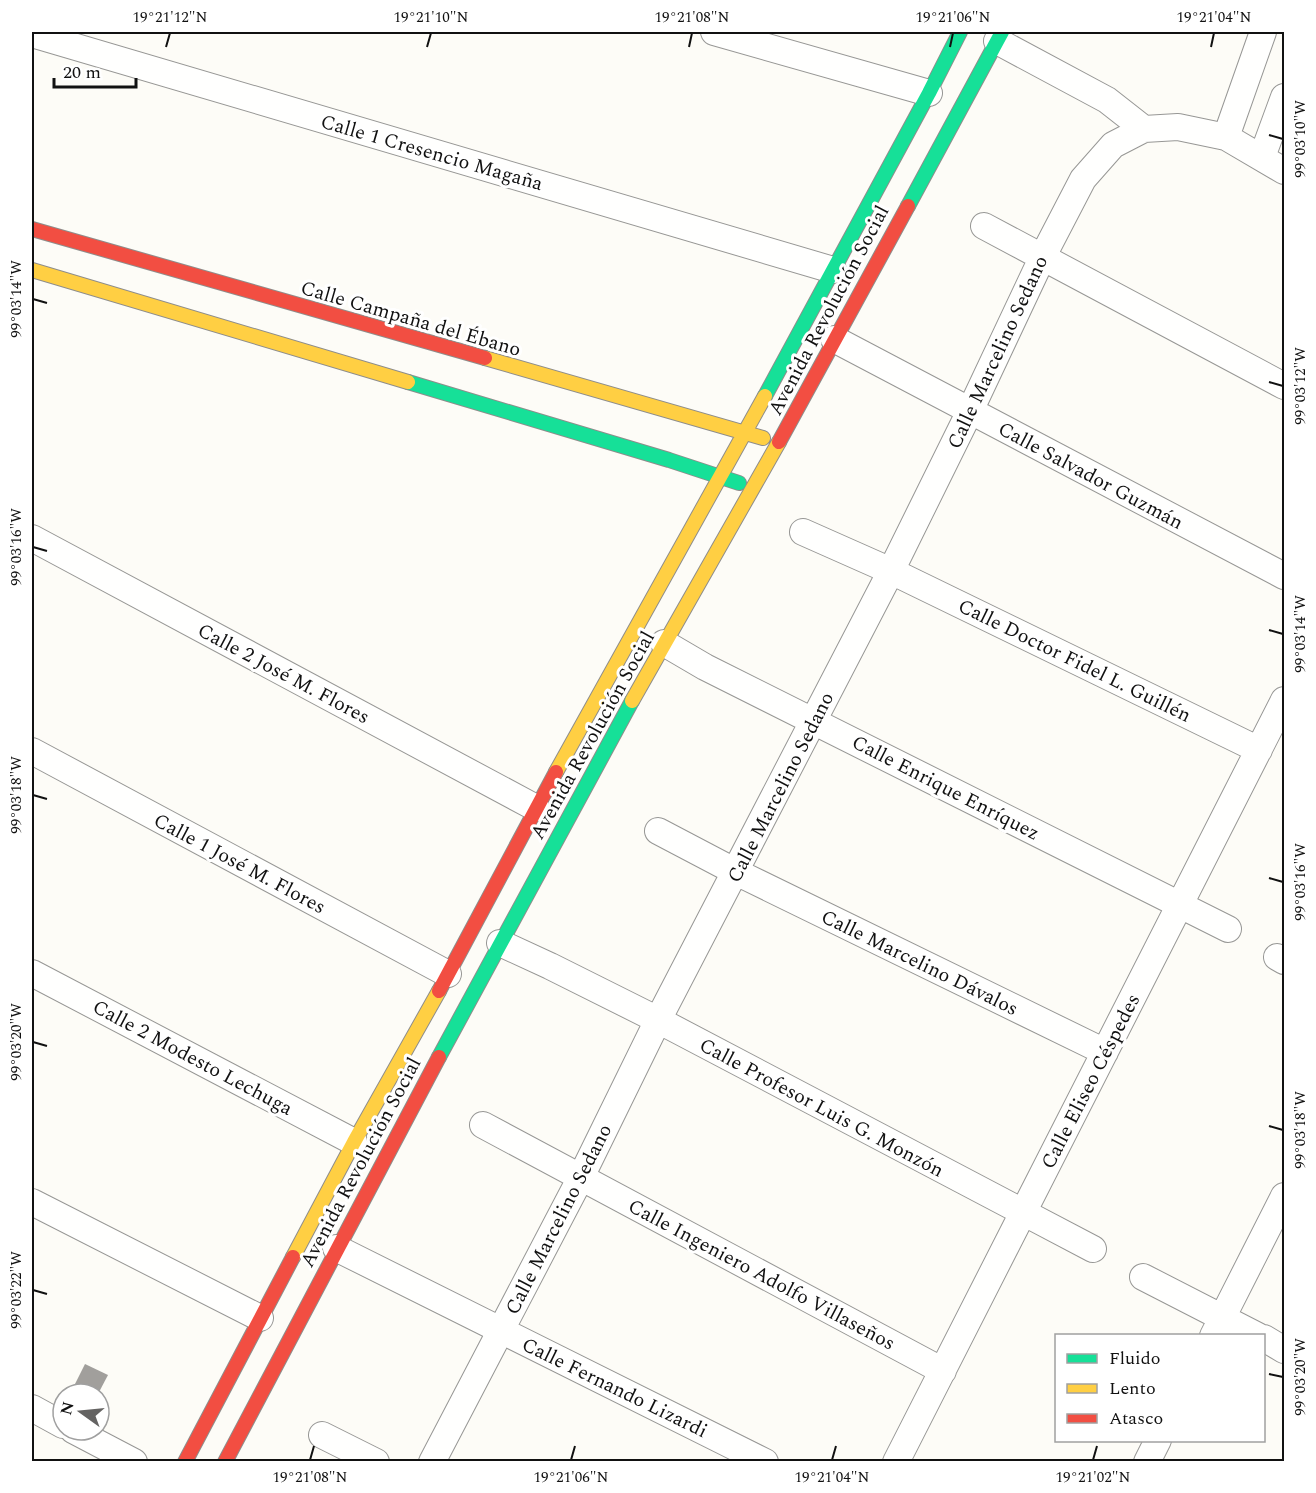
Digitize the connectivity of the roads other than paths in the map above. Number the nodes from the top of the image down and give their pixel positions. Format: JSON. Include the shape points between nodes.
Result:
{"nodes":[{"id":1,"x":714,"y":32,"type":"edge"},
{"id":2,"x":960,"y":32,"type":"edge"},
{"id":3,"x":1263,"y":32,"type":"edge"},
{"id":4,"x":32,"y":34,"type":"edge"},
{"id":5,"x":1000,"y":36,"type":"edge"},
{"id":6,"x":929,"y":93,"type":"junction"},
{"id":7,"x":1284,"y":97,"type":"edge"},
{"id":8,"x":1144,"y":129,"type":"junction"},
{"id":9,"x":1226,"y":137,"type":"junction"},
{"id":10,"x":1262,"y":158,"type":"junction"},
{"id":11,"x":1284,"y":171,"type":"edge"},
{"id":12,"x":984,"y":226,"type":"dead end"},
{"id":13,"x":32,"y":229,"type":"edge"},
{"id":14,"x":1042,"y":256,"type":"junction"},
{"id":15,"x":32,"y":270,"type":"edge"},
{"id":16,"x":833,"y":270,"type":"junction"},
{"id":17,"x":834,"y":339,"type":"junction"},
{"id":18,"x":1284,"y":386,"type":"edge"},
{"id":19,"x":970,"y":411,"type":"junction"},
{"id":20,"x":686,"y":418,"type":"junction"},
{"id":21,"x":744,"y":433,"type":"junction"},
{"id":22,"x":688,"y":434,"type":"dead end"},
{"id":23,"x":779,"y":443,"type":"junction"},
{"id":24,"x":682,"y":449,"type":"dead end"},
{"id":25,"x":669,"y":460,"type":"junction"},
{"id":26,"x":721,"y":476,"type":"junction"},
{"id":27,"x":753,"y":488,"type":"junction"},
{"id":28,"x":803,"y":532,"type":"dead end"},
{"id":29,"x":32,"y":538,"type":"edge"},
{"id":30,"x":891,"y":571,"type":"junction"},
{"id":31,"x":1284,"y":576,"type":"edge"},
{"id":32,"x":664,"y":644,"type":"junction"},
{"id":33,"x":1284,"y":700,"type":"edge"},
{"id":34,"x":814,"y":721,"type":"junction"},
{"id":35,"x":1259,"y":750,"type":"junction"},
{"id":36,"x":32,"y":751,"type":"edge"},
{"id":37,"x":536,"y":808,"type":"junction"},
{"id":38,"x":658,"y":831,"type":"dead end"},
{"id":39,"x":736,"y":872,"type":"junction"},
{"id":40,"x":1181,"y":904,"type":"junction"},
{"id":41,"x":1228,"y":929,"type":"dead end"},
{"id":42,"x":500,"y":943,"type":"junction"},
{"id":43,"x":32,"y":973,"type":"edge"},
{"id":44,"x":448,"y":975,"type":"junction"},
{"id":45,"x":658,"y":1020,"type":"junction"},
{"id":46,"x":1105,"y":1052,"type":"junction"},
{"id":47,"x":483,"y":1125,"type":"dead end"},
{"id":48,"x":354,"y":1142,"type":"junction"},
{"id":49,"x":581,"y":1177,"type":"junction"},
{"id":50,"x":1284,"y":1196,"type":"edge"},
{"id":51,"x":32,"y":1202,"type":"edge"},
{"id":52,"x":1023,"y":1213,"type":"junction"},
{"id":53,"x":336,"y":1248,"type":"junction"},
{"id":54,"x":1094,"y":1249,"type":"dead end"},
{"id":55,"x":1143,"y":1277,"type":"dead end"},
{"id":56,"x":260,"y":1318,"type":"junction"},
{"id":57,"x":1218,"y":1326,"type":"edge"},
{"id":58,"x":500,"y":1330,"type":"junction"},
{"id":59,"x":1254,"y":1334,"type":"edge"},
{"id":60,"x":1265,"y":1339,"type":"edge"},
{"id":61,"x":1284,"y":1350,"type":"edge"},
{"id":62,"x":943,"y":1371,"type":"junction"},
{"id":63,"x":32,"y":1408,"type":"edge"},
{"id":64,"x":51,"y":1418,"type":"edge"},
{"id":65,"x":322,"y":1435,"type":"dead end"},
{"id":66,"x":97,"y":1442,"type":"edge"},
{"id":67,"x":1157,"y":1442,"type":"edge"},
{"id":68,"x":134,"y":1461,"type":"edge"},
{"id":69,"x":185,"y":1461,"type":"edge"},
{"id":70,"x":225,"y":1461,"type":"edge"},
{"id":71,"x":376,"y":1461,"type":"edge"},
{"id":72,"x":432,"y":1461,"type":"edge"},
{"id":73,"x":765,"y":1461,"type":"edge"},
{"id":74,"x":896,"y":1461,"type":"edge"},
{"id":75,"x":1147,"y":1461,"type":"edge"}],
"edges":[{"from":1,"to":6,"type":"street"},
{"from":2,"to":6,"type":"street","name":"Avenida Revolución Social"},
{"from":3,"to":9,"type":"street"},
{"from":4,"to":16,"type":"street","name":"Calle 1 Cresencio Magaña"},
{"from":5,"to":8,"type":"street","via":[[1107,100]]},
{"from":5,"to":17,"type":"street","name":"Avenida Revolución Social"},
{"from":6,"to":16,"type":"street","name":"Avenida Revolución Social"},
{"from":7,"to":10,"type":"street"},
{"from":8,"to":9,"type":"street","via":[[1178,126]]},
{"from":8,"to":14,"type":"street","name":"Calle Marcelino Sedano","via":[[1113,146],[1083,179]]},
{"from":9,"to":10,"type":"street"},
{"from":10,"to":11,"type":"street"},
{"from":12,"to":14,"type":"street"},
{"from":13,"to":20,"type":"street","name":"Calle Campaña del Ébano"},
{"from":14,"to":18,"type":"street"},
{"from":14,"to":19,"type":"street","name":"Calle Marcelino Sedano"},
{"from":15,"to":25,"type":"street"},
{"from":16,"to":21,"type":"street","name":"Avenida Revolución Social"},
{"from":17,"to":19,"type":"street","name":"Calle Salvador Guzmán"},
{"from":17,"to":23,"type":"street","name":"Avenida Revolución Social"},
{"from":19,"to":30,"type":"street","name":"Calle Marcelino Sedano"},
{"from":19,"to":31,"type":"street","name":"Calle Salvador Guzmán"},
{"from":20,"to":21,"type":"street","name":"Calle Campaña del Ébano"},
{"from":20,"to":22,"type":"street"},
{"from":21,"to":23,"type":"street","name":"Calle Campaña del Ébano"},
{"from":21,"to":26,"type":"street","name":"Avenida Revolución Social"},
{"from":23,"to":27,"type":"street","name":"Avenida Revolución Social"},
{"from":24,"to":25,"type":"street"},
{"from":25,"to":26,"type":"street"},
{"from":26,"to":27,"type":"street"},
{"from":26,"to":37,"type":"street","name":"Avenida Revolución Social"},
{"from":27,"to":32,"type":"street","name":"Avenida Revolución Social"},
{"from":28,"to":30,"type":"street","name":"Calle Doctor Fidel L. Guillén"},
{"from":29,"to":37,"type":"street","name":"Calle 2 José M. Flores"},
{"from":30,"to":34,"type":"street","name":"Calle Marcelino Sedano"},
{"from":30,"to":35,"type":"street","name":"Calle Doctor Fidel L. Guillén"},
{"from":32,"to":34,"type":"street","name":"Calle Enrique Enríquez"},
{"from":32,"to":42,"type":"street","name":"Avenida Revolución Social"},
{"from":33,"to":35,"type":"street","name":"Calle Eliseo Céspedes"},
{"from":34,"to":39,"type":"street","name":"Calle Marcelino Sedano"},
{"from":34,"to":40,"type":"street","name":"Calle Enrique Enríquez"},
{"from":35,"to":40,"type":"street","name":"Calle Eliseo Céspedes"},
{"from":36,"to":44,"type":"street","name":"Calle 1 José M. Flores"},
{"from":37,"to":44,"type":"street","name":"Avenida Revolución Social"},
{"from":38,"to":39,"type":"street","name":"Calle Marcelino Dávalos"},
{"from":39,"to":45,"type":"street","name":"Calle Marcelino Sedano"},
{"from":39,"to":46,"type":"street","name":"Calle Marcelino Dávalos"},
{"from":40,"to":41,"type":"street","name":"Calle Enrique Enríquez"},
{"from":40,"to":46,"type":"street","name":"Calle Eliseo Céspedes"},
{"from":42,"to":45,"type":"street","name":"Calle Profesor Luis G. Monzón"},
{"from":42,"to":53,"type":"street","name":"Avenida Revolución Social"},
{"from":43,"to":48,"type":"street","name":"Calle 2 Modesto Lechuga"},
{"from":44,"to":48,"type":"street","name":"Avenida Revolución Social"},
{"from":45,"to":49,"type":"street","name":"Calle Marcelino Sedano"},
{"from":45,"to":52,"type":"street","name":"Calle Profesor Luis G. Monzón"},
{"from":46,"to":52,"type":"street","name":"Calle Eliseo Céspedes"},
{"from":47,"to":49,"type":"street","name":"Calle Ingeniero Adolfo Villaseños"},
{"from":48,"to":56,"type":"street","name":"Avenida Revolución Social"},
{"from":49,"to":58,"type":"street","name":"Calle Marcelino Sedano"},
{"from":49,"to":62,"type":"street","name":"Calle Ingeniero Adolfo Villaseños"},
{"from":50,"to":57,"type":"street"},
{"from":51,"to":56,"type":"street"},
{"from":52,"to":54,"type":"street","name":"Calle Profesor Luis G. Monzón"},
{"from":52,"to":62,"type":"street","name":"Calle Eliseo Céspedes"},
{"from":53,"to":58,"type":"street","name":"Calle Fernando Lizardi"},
{"from":53,"to":70,"type":"street","name":"Avenida Revolución Social"},
{"from":55,"to":57,"type":"street"},
{"from":56,"to":69,"type":"street","name":"Avenida Revolución Social"},
{"from":57,"to":59,"type":"street"},
{"from":58,"to":72,"type":"street","name":"Calle Marcelino Sedano"},
{"from":58,"to":73,"type":"street","name":"Calle Fernando Lizardi"},
{"from":60,"to":61,"type":"street"},
{"from":62,"to":74,"type":"street","name":"Calle Eliseo Céspedes"},
{"from":63,"to":64,"type":"street"},
{"from":65,"to":71,"type":"street"},
{"from":66,"to":68,"type":"street"},
{"from":67,"to":75,"type":"street"}]}
